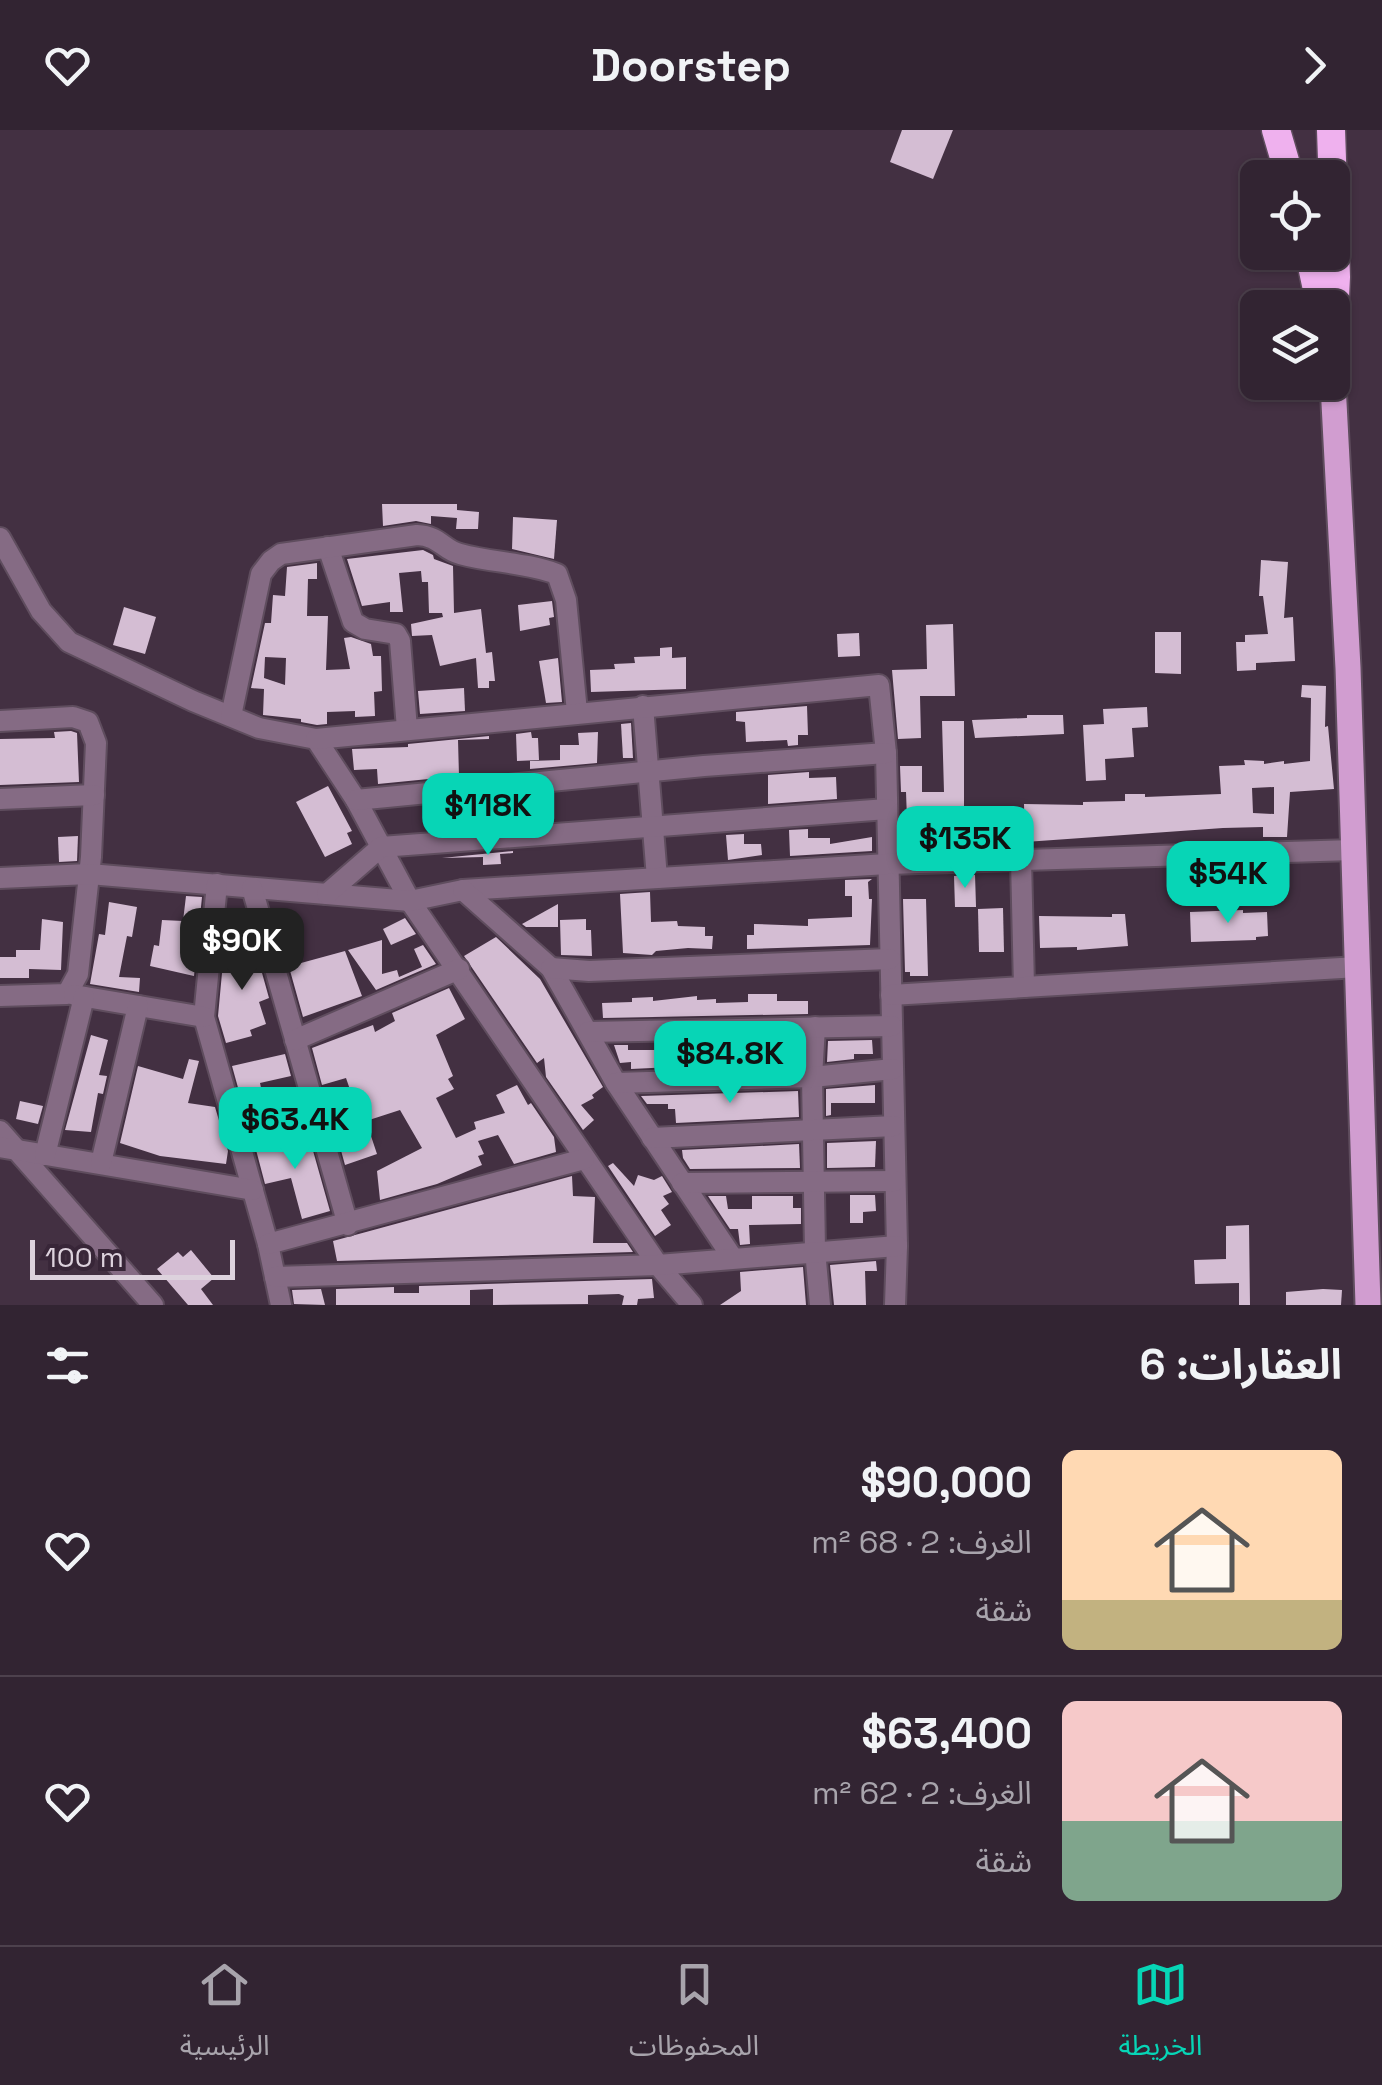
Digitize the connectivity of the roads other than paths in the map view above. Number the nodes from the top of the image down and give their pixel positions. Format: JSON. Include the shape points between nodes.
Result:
{"nodes":[{"id":1,"x":1276,"y":130,"type":"edge"},
{"id":2,"x":1331,"y":130,"type":"edge"},
{"id":3,"x":1285,"y":160,"type":"edge"},
{"id":4,"x":1335,"y":290,"type":"edge"},
{"id":5,"x":1334,"y":400,"type":"edge"},
{"id":6,"x":0,"y":538,"type":"edge"},
{"id":7,"x":328,"y":548,"type":"junction"},
{"id":8,"x":643,"y":706,"type":"junction"},
{"id":9,"x":576,"y":712,"type":"junction"},
{"id":10,"x":231,"y":716,"type":"junction"},
{"id":11,"x":0,"y":721,"type":"edge"},
{"id":12,"x":407,"y":729,"type":"junction"},
{"id":13,"x":316,"y":739,"type":"junction"},
{"id":14,"x":886,"y":753,"type":"junction"},
{"id":15,"x":648,"y":771,"type":"junction"},
{"id":16,"x":94,"y":795,"type":"junction"},
{"id":17,"x":0,"y":798,"type":"edge"},
{"id":18,"x":356,"y":800,"type":"junction"},
{"id":19,"x":887,"y":809,"type":"junction"},
{"id":20,"x":652,"y":824,"type":"junction"},
{"id":21,"x":381,"y":847,"type":"junction"},
{"id":22,"x":1354,"y":850,"type":"junction"},
{"id":23,"x":1020,"y":860,"type":"junction"},
{"id":24,"x":888,"y":864,"type":"junction"},
{"id":25,"x":90,"y":874,"type":"junction"},
{"id":26,"x":0,"y":878,"type":"edge"},
{"id":27,"x":657,"y":878,"type":"junction"},
{"id":28,"x":217,"y":884,"type":"junction"},
{"id":29,"x":252,"y":888,"type":"junction"},
{"id":30,"x":463,"y":890,"type":"junction"},
{"id":31,"x":326,"y":894,"type":"junction"},
{"id":32,"x":410,"y":900,"type":"junction"},
{"id":33,"x":890,"y":959,"type":"junction"},
{"id":34,"x":1358,"y":967,"type":"junction"},
{"id":35,"x":551,"y":968,"type":"junction"},
{"id":36,"x":459,"y":969,"type":"junction"},
{"id":37,"x":1024,"y":987,"type":"junction"},
{"id":38,"x":76,"y":995,"type":"junction"},
{"id":39,"x":891,"y":995,"type":"junction"},
{"id":40,"x":0,"y":996,"type":"edge"},
{"id":41,"x":138,"y":1006,"type":"junction"},
{"id":42,"x":204,"y":1017,"type":"junction"},
{"id":43,"x":892,"y":1026,"type":"junction"},
{"id":44,"x":815,"y":1027,"type":"junction"},
{"id":45,"x":588,"y":1032,"type":"junction"},
{"id":46,"x":295,"y":1040,"type":"junction"},
{"id":47,"x":893,"y":1068,"type":"junction"},
{"id":48,"x":812,"y":1078,"type":"junction"},
{"id":49,"x":616,"y":1084,"type":"junction"},
{"id":50,"x":894,"y":1126,"type":"junction"},
{"id":51,"x":814,"y":1129,"type":"junction"},
{"id":52,"x":0,"y":1131,"type":"edge"},
{"id":53,"x":652,"y":1138,"type":"junction"},
{"id":54,"x":8,"y":1148,"type":"edge"},
{"id":55,"x":45,"y":1155,"type":"junction"},
{"id":56,"x":584,"y":1159,"type":"junction"},
{"id":57,"x":101,"y":1164,"type":"junction"},
{"id":58,"x":896,"y":1181,"type":"junction"},
{"id":59,"x":682,"y":1182,"type":"junction"},
{"id":60,"x":816,"y":1182,"type":"junction"},
{"id":61,"x":253,"y":1190,"type":"junction"},
{"id":62,"x":348,"y":1225,"type":"junction"},
{"id":63,"x":268,"y":1244,"type":"junction"},
{"id":64,"x":897,"y":1246,"type":"junction"},
{"id":65,"x":814,"y":1250,"type":"junction"},
{"id":66,"x":732,"y":1257,"type":"junction"},
{"id":67,"x":658,"y":1265,"type":"junction"},
{"id":68,"x":275,"y":1277,"type":"junction"},
{"id":69,"x":153,"y":1305,"type":"edge"},
{"id":70,"x":281,"y":1305,"type":"edge"},
{"id":71,"x":692,"y":1305,"type":"edge"},
{"id":72,"x":820,"y":1305,"type":"edge"},
{"id":73,"x":895,"y":1305,"type":"edge"},
{"id":74,"x":1368,"y":1305,"type":"edge"}],
"edges":[{"from":1,"to":3,"type":"highway"},
{"from":2,"to":4,"type":"highway"},
{"from":5,"to":22,"type":"main road"},
{"from":6,"to":10,"type":"street","via":[[42,612],[69,642]]},
{"from":7,"to":9,"type":"street","via":[[431,535],[455,554],[557,574],[566,600]]},
{"from":7,"to":10,"type":"street","via":[[281,554],[261,574]]},
{"from":7,"to":12,"type":"street","via":[[353,622],[400,641]]},
{"from":8,"to":9,"type":"street"},
{"from":8,"to":14,"type":"street","via":[[880,685]]},
{"from":8,"to":15,"type":"street"},
{"from":9,"to":12,"type":"street"},
{"from":10,"to":13,"type":"street"},
{"from":11,"to":16,"type":"street","via":[[88,722],[96,743]]},
{"from":12,"to":13,"type":"street"},
{"from":13,"to":18,"type":"street"},
{"from":14,"to":15,"type":"street"},
{"from":14,"to":19,"type":"street"},
{"from":15,"to":18,"type":"street"},
{"from":15,"to":20,"type":"street"},
{"from":16,"to":17,"type":"street"},
{"from":16,"to":25,"type":"street"},
{"from":18,"to":21,"type":"street"},
{"from":19,"to":20,"type":"street"},
{"from":19,"to":24,"type":"street"},
{"from":20,"to":21,"type":"street"},
{"from":20,"to":27,"type":"street"},
{"from":21,"to":31,"type":"street"},
{"from":21,"to":32,"type":"street"},
{"from":22,"to":23,"type":"street"},
{"from":22,"to":34,"type":"main road"},
{"from":23,"to":24,"type":"street"},
{"from":23,"to":37,"type":"street"},
{"from":24,"to":27,"type":"street"},
{"from":24,"to":33,"type":"street"},
{"from":25,"to":26,"type":"street"},
{"from":25,"to":28,"type":"street"},
{"from":25,"to":38,"type":"street"},
{"from":27,"to":30,"type":"street"},
{"from":28,"to":29,"type":"street"},
{"from":28,"to":42,"type":"street"},
{"from":29,"to":31,"type":"street"},
{"from":29,"to":46,"type":"street"},
{"from":30,"to":32,"type":"street"},
{"from":30,"to":35,"type":"street"},
{"from":31,"to":32,"type":"street"},
{"from":32,"to":36,"type":"street"},
{"from":33,"to":35,"type":"street"},
{"from":33,"to":39,"type":"street"},
{"from":34,"to":37,"type":"street"},
{"from":34,"to":74,"type":"main road"},
{"from":35,"to":45,"type":"street"},
{"from":36,"to":46,"type":"street"},
{"from":36,"to":56,"type":"street"},
{"from":37,"to":39,"type":"street"},
{"from":38,"to":40,"type":"street"},
{"from":38,"to":41,"type":"street"},
{"from":38,"to":55,"type":"street"},
{"from":39,"to":43,"type":"street"},
{"from":41,"to":42,"type":"street"},
{"from":41,"to":57,"type":"street"},
{"from":42,"to":61,"type":"street"},
{"from":43,"to":44,"type":"street"},
{"from":43,"to":47,"type":"street"},
{"from":44,"to":45,"type":"street"},
{"from":44,"to":48,"type":"street"},
{"from":45,"to":49,"type":"street"},
{"from":46,"to":62,"type":"street"},
{"from":47,"to":48,"type":"street"},
{"from":47,"to":50,"type":"street"},
{"from":48,"to":49,"type":"street"},
{"from":48,"to":51,"type":"street"},
{"from":49,"to":53,"type":"street"},
{"from":50,"to":51,"type":"street"},
{"from":50,"to":58,"type":"street"},
{"from":51,"to":53,"type":"street"},
{"from":51,"to":60,"type":"street"},
{"from":52,"to":54,"type":"street"},
{"from":53,"to":59,"type":"street"},
{"from":54,"to":55,"type":"street"},
{"from":54,"to":69,"type":"street"},
{"from":55,"to":57,"type":"street"},
{"from":56,"to":62,"type":"street"},
{"from":56,"to":67,"type":"street"},
{"from":57,"to":61,"type":"street"},
{"from":58,"to":60,"type":"street"},
{"from":58,"to":64,"type":"street"},
{"from":59,"to":60,"type":"street"},
{"from":59,"to":66,"type":"street"},
{"from":60,"to":65,"type":"street"},
{"from":61,"to":63,"type":"street"},
{"from":62,"to":63,"type":"street"},
{"from":63,"to":68,"type":"street"},
{"from":64,"to":65,"type":"street"},
{"from":64,"to":73,"type":"street"},
{"from":65,"to":66,"type":"street"},
{"from":65,"to":72,"type":"street"},
{"from":66,"to":67,"type":"street"},
{"from":67,"to":68,"type":"street"},
{"from":67,"to":71,"type":"street"},
{"from":68,"to":70,"type":"street"}]}
